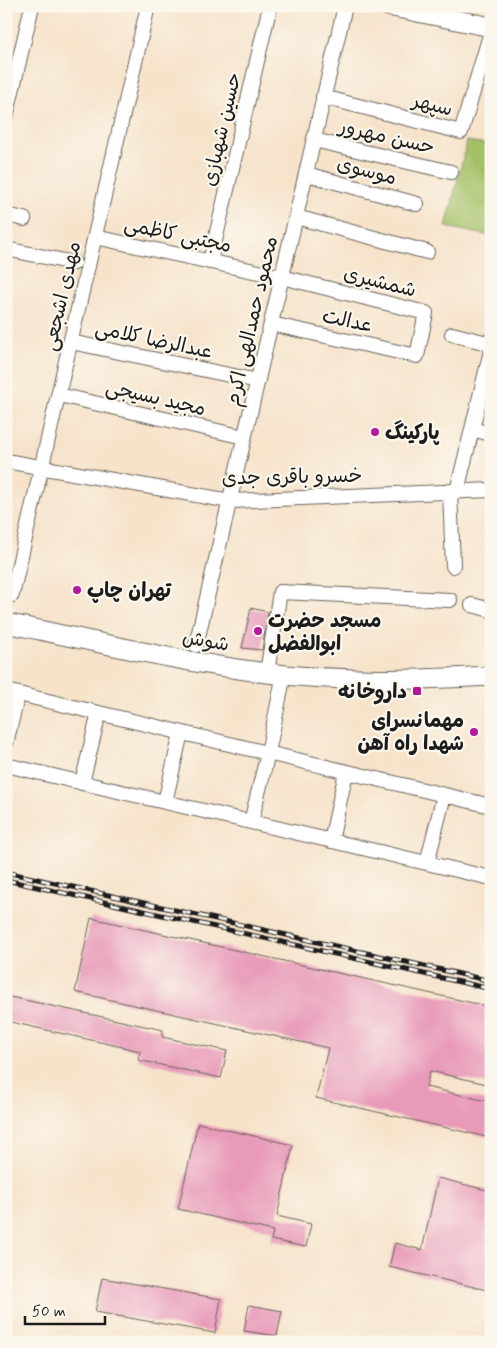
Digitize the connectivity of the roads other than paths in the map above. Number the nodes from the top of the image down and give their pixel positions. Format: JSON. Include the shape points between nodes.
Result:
{"nodes":[{"id":1,"x":32,"y":6,"type":"edge"},
{"id":2,"x":148,"y":6,"type":"edge"},
{"id":3,"x":270,"y":6,"type":"edge"},
{"id":4,"x":345,"y":6,"type":"edge"},
{"id":5,"x":388,"y":6,"type":"edge"},
{"id":6,"x":491,"y":27,"type":"edge"},
{"id":7,"x":491,"y":32,"type":"edge"},
{"id":8,"x":323,"y":97,"type":"junction"},
{"id":9,"x":6,"y":117,"type":"edge"},
{"id":10,"x":314,"y":140,"type":"junction"},
{"id":11,"x":451,"y":172,"type":"dead end"},
{"id":12,"x":306,"y":174,"type":"junction"},
{"id":13,"x":418,"y":204,"type":"dead end"},
{"id":14,"x":6,"y":215,"type":"edge"},
{"id":15,"x":296,"y":217,"type":"junction"},
{"id":16,"x":24,"y":219,"type":"dead end"},
{"id":17,"x":95,"y":237,"type":"junction"},
{"id":18,"x":6,"y":249,"type":"edge"},
{"id":19,"x":427,"y":252,"type":"dead end"},
{"id":20,"x":210,"y":262,"type":"junction"},
{"id":21,"x":74,"y":263,"type":"dead end"},
{"id":22,"x":282,"y":277,"type":"junction"},
{"id":23,"x":271,"y":324,"type":"junction"},
{"id":24,"x":452,"y":334,"type":"dead end"},
{"id":25,"x":71,"y":342,"type":"junction"},
{"id":26,"x":491,"y":344,"type":"edge"},
{"id":27,"x":491,"y":351,"type":"edge"},
{"id":28,"x":417,"y":356,"type":"joint"},
{"id":29,"x":258,"y":381,"type":"junction"},
{"id":30,"x":59,"y":395,"type":"junction"},
{"id":31,"x":472,"y":429,"type":"junction"},
{"id":32,"x":491,"y":434,"type":"edge"},
{"id":33,"x":244,"y":437,"type":"junction"},
{"id":34,"x":6,"y":461,"type":"edge"},
{"id":35,"x":42,"y":467,"type":"junction"},
{"id":36,"x":491,"y":490,"type":"edge"},
{"id":37,"x":454,"y":491,"type":"junction"},
{"id":38,"x":230,"y":501,"type":"junction"},
{"id":39,"x":453,"y":566,"type":"dead end"},
{"id":40,"x":12,"y":596,"type":"dead end"},
{"id":41,"x":450,"y":600,"type":"dead end"},
{"id":42,"x":472,"y":604,"type":"dead end"},
{"id":43,"x":491,"y":610,"type":"edge"},
{"id":44,"x":6,"y":623,"type":"edge"},
{"id":45,"x":196,"y":645,"type":"dead end"},
{"id":46,"x":275,"y":673,"type":"junction"},
{"id":47,"x":491,"y":676,"type":"edge"},
{"id":48,"x":12,"y":693,"type":"edge"},
{"id":49,"x":99,"y":713,"type":"junction"},
{"id":50,"x":181,"y":733,"type":"junction"},
{"id":51,"x":6,"y":743,"type":"edge"},
{"id":52,"x":268,"y":753,"type":"junction"},
{"id":53,"x":6,"y":766,"type":"edge"},
{"id":54,"x":346,"y":772,"type":"junction"},
{"id":55,"x":82,"y":783,"type":"junction"},
{"id":56,"x":444,"y":795,"type":"junction"},
{"id":57,"x":165,"y":802,"type":"junction"},
{"id":58,"x":491,"y":806,"type":"edge"},
{"id":59,"x":251,"y":822,"type":"junction"},
{"id":60,"x":332,"y":841,"type":"junction"},
{"id":61,"x":426,"y":863,"type":"junction"},
{"id":62,"x":491,"y":878,"type":"edge"}],
"edges":[{"from":1,"to":9,"type":"street"},
{"from":2,"to":17,"type":"street","name":"مهدی اشجعی"},
{"from":3,"to":20,"type":"street","name":"حسین شهبازی"},
{"from":4,"to":8,"type":"street","name":"محمود حمدالهی اکرم"},
{"from":5,"to":6,"type":"main road"},
{"from":7,"to":8,"type":"street","name":"سپهر","via":[[461,132]]},
{"from":8,"to":10,"type":"street","name":"محمود حمدالهی اکرم"},
{"from":10,"to":11,"type":"street","name":"حسن مهرور"},
{"from":10,"to":12,"type":"street","name":"محمود حمدالهی اکرم"},
{"from":12,"to":13,"type":"street","name":"موسوی"},
{"from":12,"to":15,"type":"street","name":"محمود حمدالهی اکرم"},
{"from":14,"to":16,"type":"street"},
{"from":15,"to":19,"type":"street"},
{"from":15,"to":22,"type":"street","name":"محمود حمدالهی اکرم"},
{"from":17,"to":20,"type":"street","name":"مجتبی کاظمی"},
{"from":17,"to":25,"type":"street","name":"مهدی اشجعی"},
{"from":18,"to":21,"type":"street"},
{"from":20,"to":22,"type":"street","name":"مجتبی کاظمی"},
{"from":22,"to":23,"type":"street","name":"محمود حمدالهی اکرم"},
{"from":22,"to":28,"type":"street","name":"شمشیری","via":[[426,314]]},
{"from":23,"to":28,"type":"street","name":"عدالت"},
{"from":23,"to":29,"type":"street","name":"محمود حمدالهی اکرم"},
{"from":24,"to":26,"type":"street"},
{"from":25,"to":29,"type":"street","name":"عبدالرضا کلامی"},
{"from":25,"to":30,"type":"street","name":"مهدی اشجعی"},
{"from":27,"to":31,"type":"street"},
{"from":29,"to":33,"type":"street","name":"محمود حمدالهی اکرم"},
{"from":30,"to":33,"type":"street","name":"مجید بسیجی"},
{"from":30,"to":35,"type":"street","name":"مهدی اشجعی"},
{"from":31,"to":32,"type":"street"},
{"from":31,"to":37,"type":"street"},
{"from":33,"to":38,"type":"street","name":"محمود حمدالهی اکرم"},
{"from":34,"to":35,"type":"street","name":"خسرو باقری جدی"},
{"from":35,"to":38,"type":"street","name":"خسرو باقری جدی"},
{"from":35,"to":40,"type":"street","name":"مهدی اشجعی"},
{"from":36,"to":37,"type":"street","name":"خسرو باقری جدی"},
{"from":37,"to":38,"type":"street","name":"خسرو باقری جدی"},
{"from":37,"to":39,"type":"street"},
{"from":38,"to":45,"type":"street","name":"محمود حمدالهی اکرم"},
{"from":41,"to":46,"type":"street","via":[[280,592]]},
{"from":42,"to":43,"type":"street"},
{"from":44,"to":46,"type":"main road","name":"شوش","via":[[193,662]]},
{"from":46,"to":47,"type":"main road","name":"شوش","via":[[373,679]]},
{"from":46,"to":52,"type":"street"},
{"from":48,"to":49,"type":"street"},
{"from":48,"to":51,"type":"street"},
{"from":49,"to":50,"type":"street"},
{"from":49,"to":55,"type":"street"},
{"from":50,"to":52,"type":"street"},
{"from":50,"to":57,"type":"street"},
{"from":52,"to":54,"type":"street"},
{"from":52,"to":59,"type":"street"},
{"from":53,"to":55,"type":"street"},
{"from":54,"to":56,"type":"street"},
{"from":54,"to":60,"type":"street"},
{"from":55,"to":57,"type":"street"},
{"from":56,"to":58,"type":"street"},
{"from":56,"to":61,"type":"street"},
{"from":57,"to":59,"type":"street"},
{"from":59,"to":60,"type":"street"},
{"from":60,"to":61,"type":"street"},
{"from":61,"to":62,"type":"street"}]}
